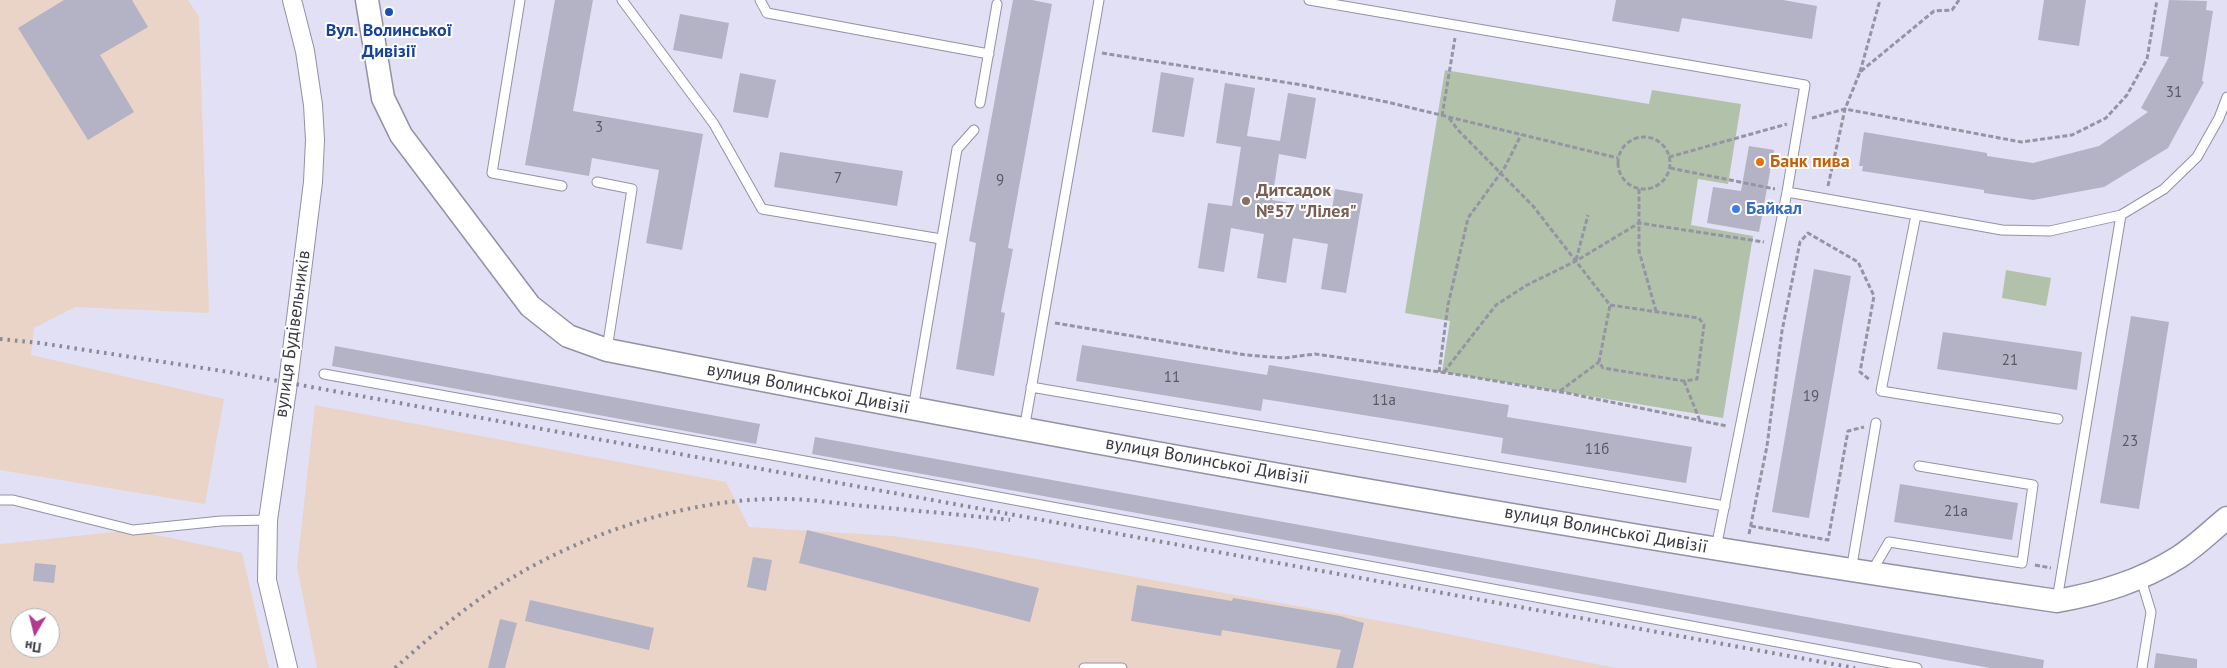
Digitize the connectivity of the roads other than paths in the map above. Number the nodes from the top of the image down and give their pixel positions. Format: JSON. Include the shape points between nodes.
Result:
{"nodes":[{"id":1,"x":292,"y":0,"type":"edge"},
{"id":2,"x":367,"y":0,"type":"edge"},
{"id":3,"x":520,"y":0,"type":"edge"},
{"id":4,"x":622,"y":0,"type":"edge"},
{"id":5,"x":760,"y":0,"type":"edge"},
{"id":6,"x":1099,"y":0,"type":"edge"},
{"id":7,"x":1309,"y":0,"type":"edge"},
{"id":8,"x":997,"y":4,"type":"dead end"},
{"id":9,"x":989,"y":54,"type":"junction"},
{"id":10,"x":2227,"y":97,"type":"edge"},
{"id":11,"x":980,"y":103,"type":"dead end"},
{"id":12,"x":974,"y":130,"type":"dead end"},
{"id":13,"x":597,"y":182,"type":"dead end"},
{"id":14,"x":562,"y":186,"type":"dead end"},
{"id":15,"x":1787,"y":192,"type":"junction"},
{"id":16,"x":1916,"y":215,"type":"junction"},
{"id":17,"x":2121,"y":215,"type":"junction"},
{"id":18,"x":942,"y":239,"type":"junction"},
{"id":19,"x":607,"y":350,"type":"junction"},
{"id":20,"x":324,"y":374,"type":"dead end"},
{"id":21,"x":1031,"y":387,"type":"junction"},
{"id":22,"x":913,"y":409,"type":"junction"},
{"id":23,"x":2058,"y":419,"type":"dead end"},
{"id":24,"x":1876,"y":423,"type":"road end"},
{"id":25,"x":1024,"y":430,"type":"junction"},
{"id":26,"x":1919,"y":466,"type":"dead end"},
{"id":27,"x":0,"y":500,"type":"edge"},
{"id":28,"x":1724,"y":506,"type":"junction"},
{"id":29,"x":2227,"y":518,"type":"edge"},
{"id":30,"x":268,"y":520,"type":"junction"},
{"id":31,"x":1716,"y":549,"type":"junction"},
{"id":32,"x":1861,"y":572,"type":"junction"},
{"id":33,"x":2141,"y":579,"type":"junction"},
{"id":34,"x":2057,"y":601,"type":"junction"},
{"id":35,"x":288,"y":668,"type":"edge"},
{"id":36,"x":1084,"y":668,"type":"edge"},
{"id":37,"x":1110,"y":668,"type":"edge"},
{"id":38,"x":1122,"y":668,"type":"edge"},
{"id":39,"x":1917,"y":668,"type":"edge"},
{"id":40,"x":2142,"y":668,"type":"edge"}],
"edges":[{"from":1,"to":30,"type":"street","name":"вулиця Будівельників","via":[[305,51],[315,140],[313,182]]},
{"from":2,"to":19,"type":"street","name":"вулиця Волинської Дивізії","via":[[383,98],[401,136],[530,306],[568,336]]},
{"from":3,"to":14,"type":"lane","via":[[492,173]]},
{"from":4,"to":18,"type":"lane","via":[[714,124],[762,209]]},
{"from":5,"to":9,"type":"lane","via":[[767,13]]},
{"from":6,"to":21,"type":"lane"},
{"from":7,"to":15,"type":"lane","via":[[1805,85]]},
{"from":8,"to":9,"type":"lane"},
{"from":9,"to":11,"type":"lane"},
{"from":10,"to":17,"type":"lane","via":[[2198,158],[2164,189]]},
{"from":12,"to":18,"type":"lane","via":[[958,149]]},
{"from":13,"to":19,"type":"lane","via":[[632,189]]},
{"from":15,"to":16,"type":"lane"},
{"from":15,"to":28,"type":"lane"},
{"from":16,"to":17,"type":"lane","via":[[2002,230],[2050,231]]},
{"from":16,"to":23,"type":"lane","via":[[1881,391]]},
{"from":17,"to":34,"type":"lane"},
{"from":18,"to":22,"type":"lane"},
{"from":19,"to":22,"type":"street","name":"вулиця Волинської Дивізії"},
{"from":20,"to":39,"type":"lane"},
{"from":21,"to":25,"type":"lane"},
{"from":21,"to":28,"type":"lane"},
{"from":22,"to":25,"type":"street","name":"вулиця Волинської Дивізії"},
{"from":24,"to":32,"type":"lane"},
{"from":25,"to":31,"type":"street","name":"вулиця Волинської Дивізії"},
{"from":26,"to":32,"type":"lane","via":[[2033,485],[2022,563],[1889,542]]},
{"from":27,"to":30,"type":"lane","via":[[13,500],[133,530]]},
{"from":28,"to":31,"type":"lane"},
{"from":29,"to":33,"type":"street","name":"вулиця Волинської Дивізії","via":[[2181,556]]},
{"from":30,"to":35,"type":"street","name":"вулиця Будівельників","via":[[267,580]]},
{"from":31,"to":32,"type":"street","name":"вулиця Волинської Дивізії"},
{"from":32,"to":34,"type":"street","name":"вулиця Волинської Дивізії"},
{"from":33,"to":34,"type":"street","name":"вулиця Волинської Дивізії"},
{"from":33,"to":40,"type":"lane","via":[[2151,612]]},
{"from":36,"to":37,"type":"lane"},
{"from":37,"to":38,"type":"lane"}]}
